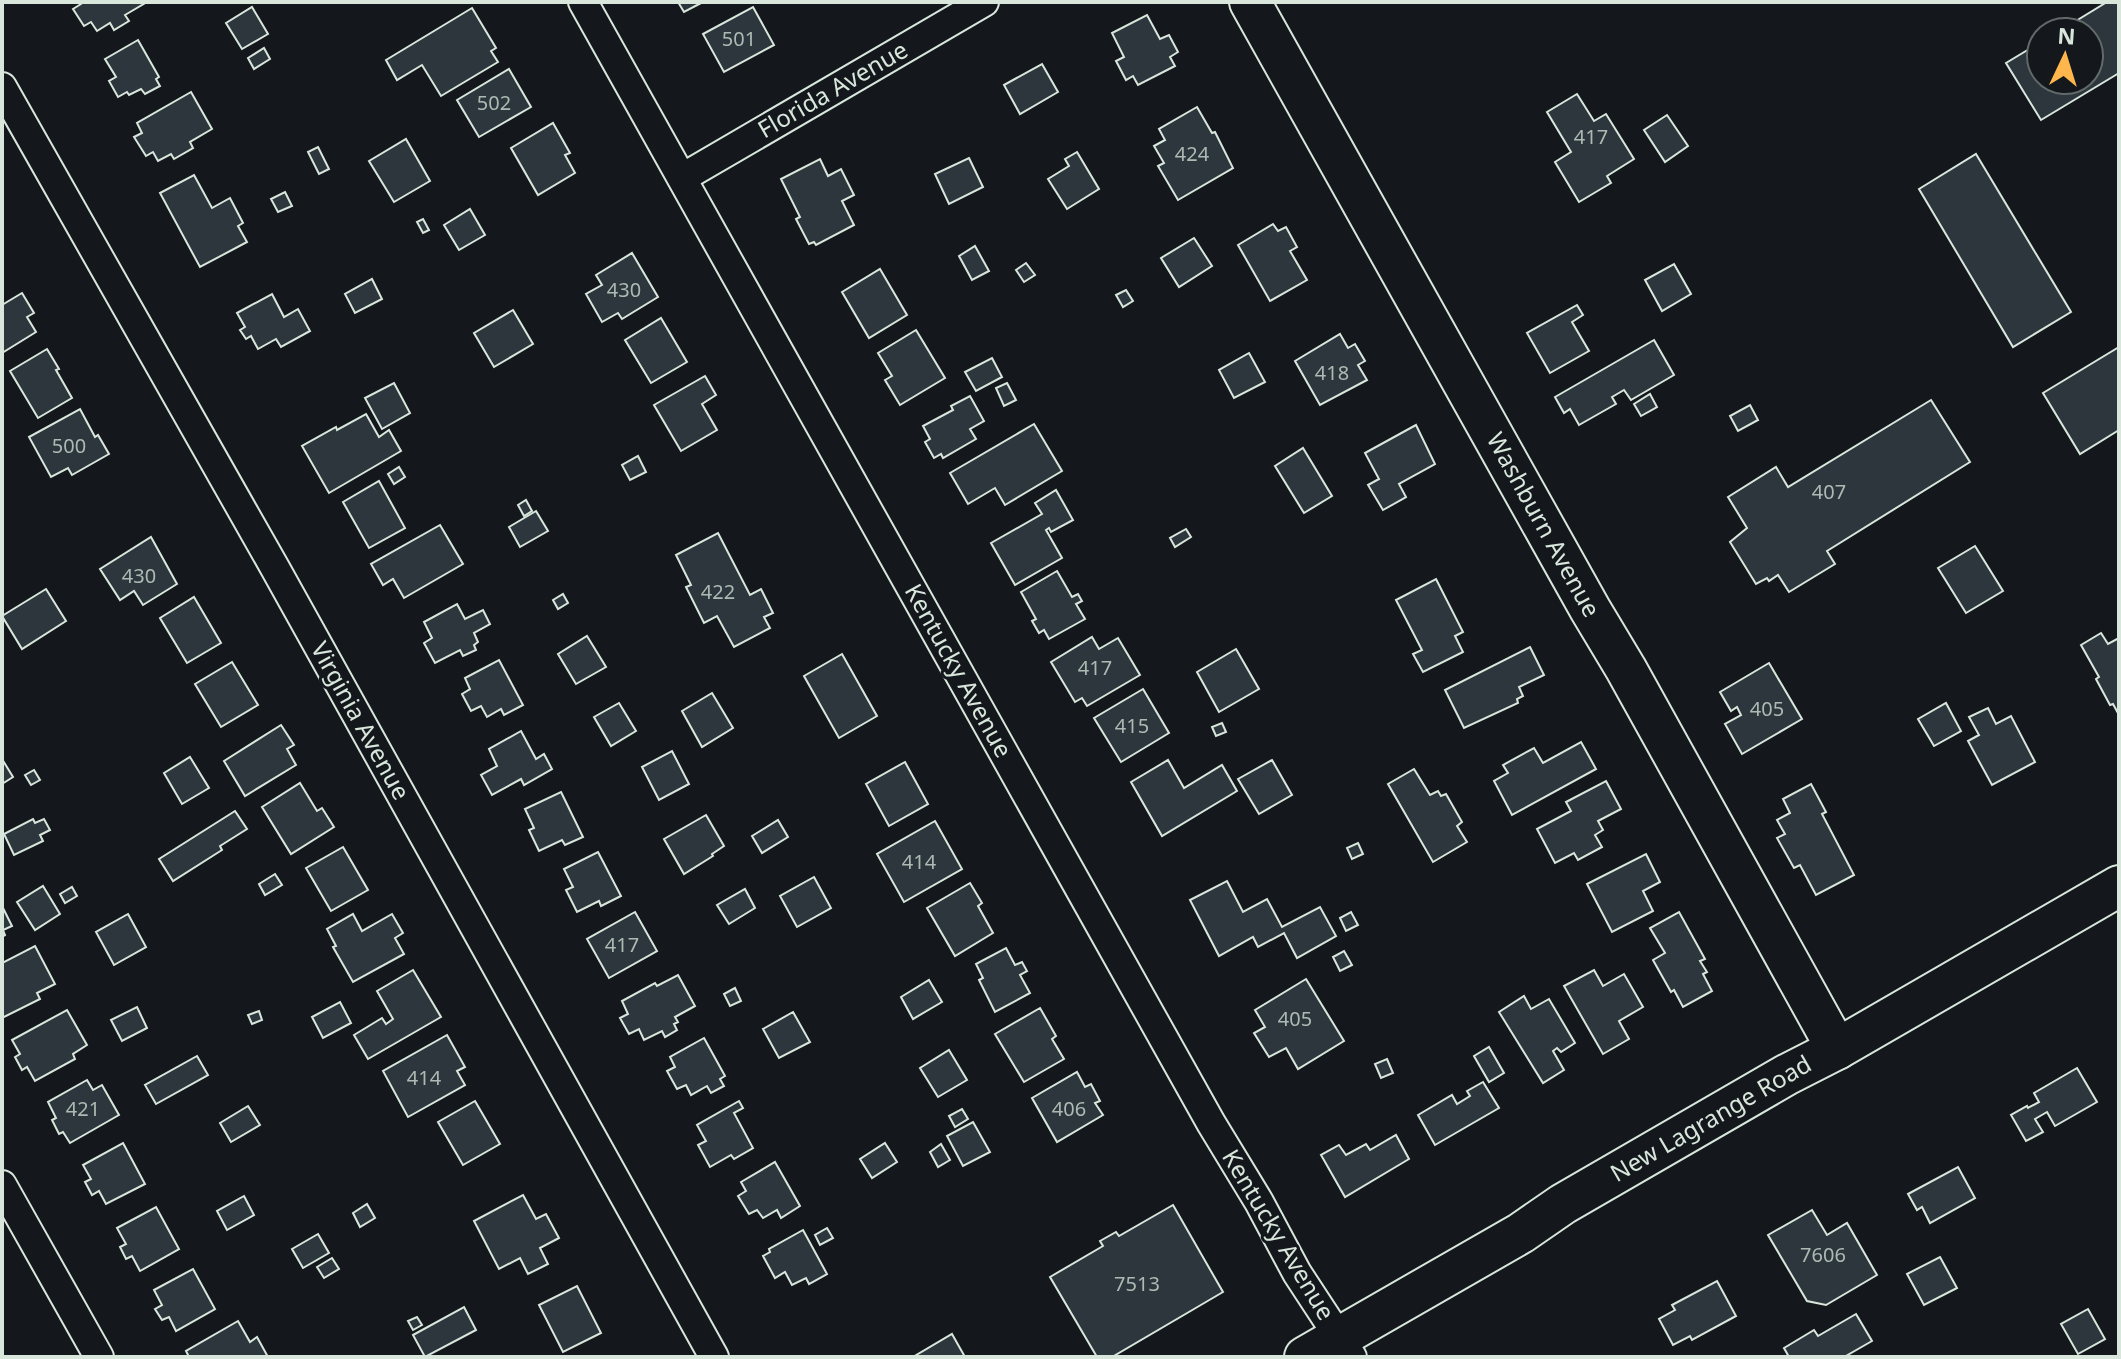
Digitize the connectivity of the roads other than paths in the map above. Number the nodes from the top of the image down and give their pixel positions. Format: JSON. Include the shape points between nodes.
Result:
{"nodes":[{"id":1,"x":583,"y":2,"type":"edge"},
{"id":2,"x":984,"y":2,"type":"edge"},
{"id":3,"x":1250,"y":2,"type":"edge"},
{"id":4,"x":2,"y":87,"type":"edge"},
{"id":5,"x":682,"y":178,"type":"junction"},
{"id":6,"x":2119,"y":886,"type":"edge"},
{"id":7,"x":1837,"y":1049,"type":"junction"},
{"id":8,"x":2,"y":1185,"type":"edge"},
{"id":9,"x":1345,"y":1347,"type":"edge"},
{"id":10,"x":99,"y":1357,"type":"edge"},
{"id":11,"x":714,"y":1357,"type":"edge"},
{"id":12,"x":1305,"y":1357,"type":"edge"}],
"edges":[{"from":1,"to":5,"type":"street","name":"Kentucky Avenue"},
{"from":2,"to":5,"type":"street","name":"Florida Avenue"},
{"from":3,"to":7,"type":"street","name":"Washburn Avenue"},
{"from":4,"to":11,"type":"street","name":"Virginia Avenue"},
{"from":5,"to":9,"type":"street","name":"Kentucky Avenue","via":[[1211,1123]]},
{"from":6,"to":7,"type":"street","name":"New Lagrange Road"},
{"from":7,"to":9,"type":"street","name":"New Lagrange Road","via":[[1563,1204]]},
{"from":8,"to":10,"type":"street"},
{"from":9,"to":12,"type":"street","name":"New Lagrange Road"}]}
